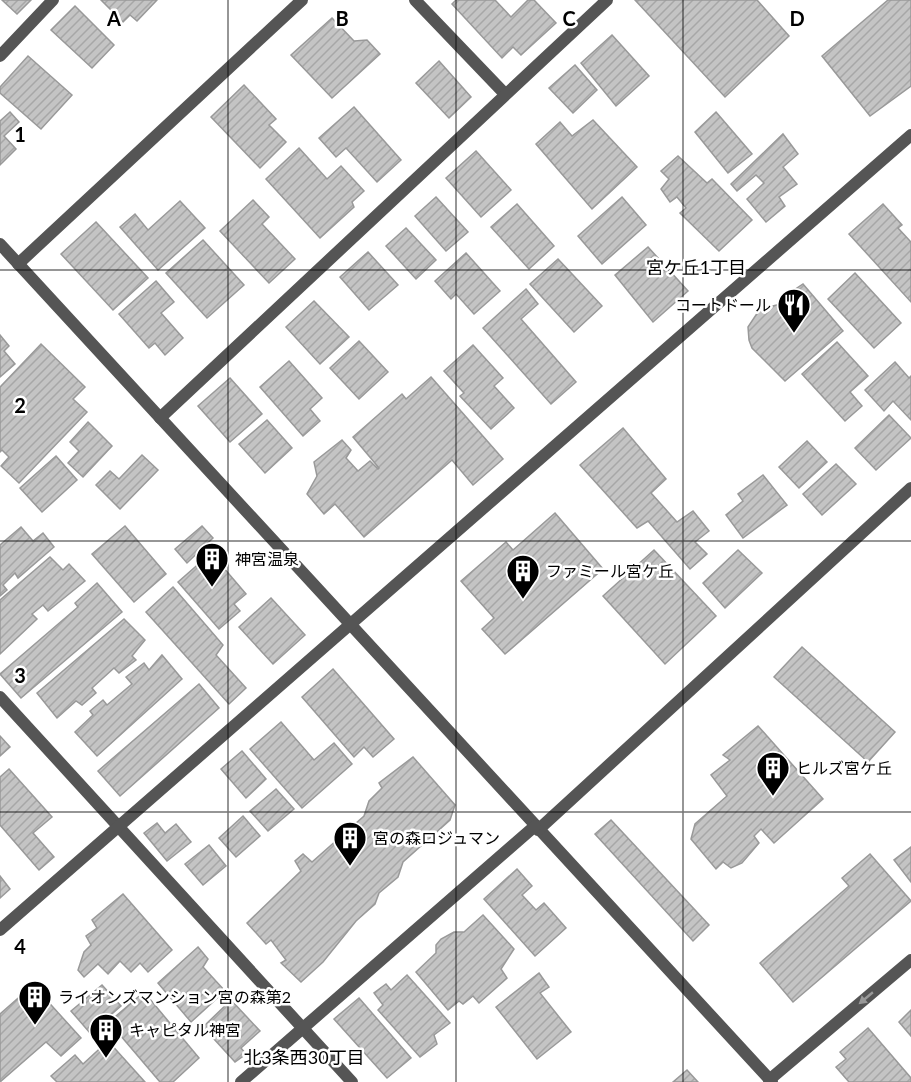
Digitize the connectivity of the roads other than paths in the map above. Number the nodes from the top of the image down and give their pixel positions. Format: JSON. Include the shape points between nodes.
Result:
{"nodes":[{"id":1,"x":53,"y":0,"type":"edge"},
{"id":2,"x":302,"y":0,"type":"edge"},
{"id":3,"x":415,"y":0,"type":"edge"},
{"id":4,"x":607,"y":0,"type":"edge"},
{"id":5,"x":0,"y":56,"type":"edge"},
{"id":6,"x":505,"y":94,"type":"junction"},
{"id":7,"x":911,"y":135,"type":"edge"},
{"id":8,"x":0,"y":244,"type":"edge"},
{"id":9,"x":18,"y":264,"type":"junction"},
{"id":10,"x":160,"y":418,"type":"junction"},
{"id":11,"x":911,"y":488,"type":"edge"},
{"id":12,"x":349,"y":624,"type":"junction"},
{"id":13,"x":0,"y":697,"type":"edge"},
{"id":14,"x":117,"y":827,"type":"junction"},
{"id":15,"x":536,"y":828,"type":"junction"},
{"id":16,"x":0,"y":930,"type":"edge"},
{"id":17,"x":911,"y":960,"type":"edge"},
{"id":18,"x":302,"y":1028,"type":"junction"},
{"id":19,"x":770,"y":1081,"type":"edge"},
{"id":20,"x":241,"y":1082,"type":"edge"},
{"id":21,"x":352,"y":1082,"type":"edge"}],
"edges":[{"from":1,"to":5,"type":"street"},
{"from":2,"to":9,"type":"street"},
{"from":3,"to":6,"type":"street"},
{"from":4,"to":6,"type":"street"},
{"from":6,"to":10,"type":"street"},
{"from":7,"to":12,"type":"street"},
{"from":8,"to":9,"type":"street"},
{"from":9,"to":10,"type":"street"},
{"from":10,"to":12,"type":"street"},
{"from":11,"to":15,"type":"street"},
{"from":12,"to":14,"type":"street"},
{"from":12,"to":15,"type":"street"},
{"from":13,"to":14,"type":"street"},
{"from":14,"to":16,"type":"street"},
{"from":14,"to":18,"type":"street"},
{"from":15,"to":18,"type":"street"},
{"from":15,"to":19,"type":"street"},
{"from":17,"to":19,"type":"street","one_way":true},
{"from":18,"to":20,"type":"street"},
{"from":18,"to":21,"type":"street"}]}
